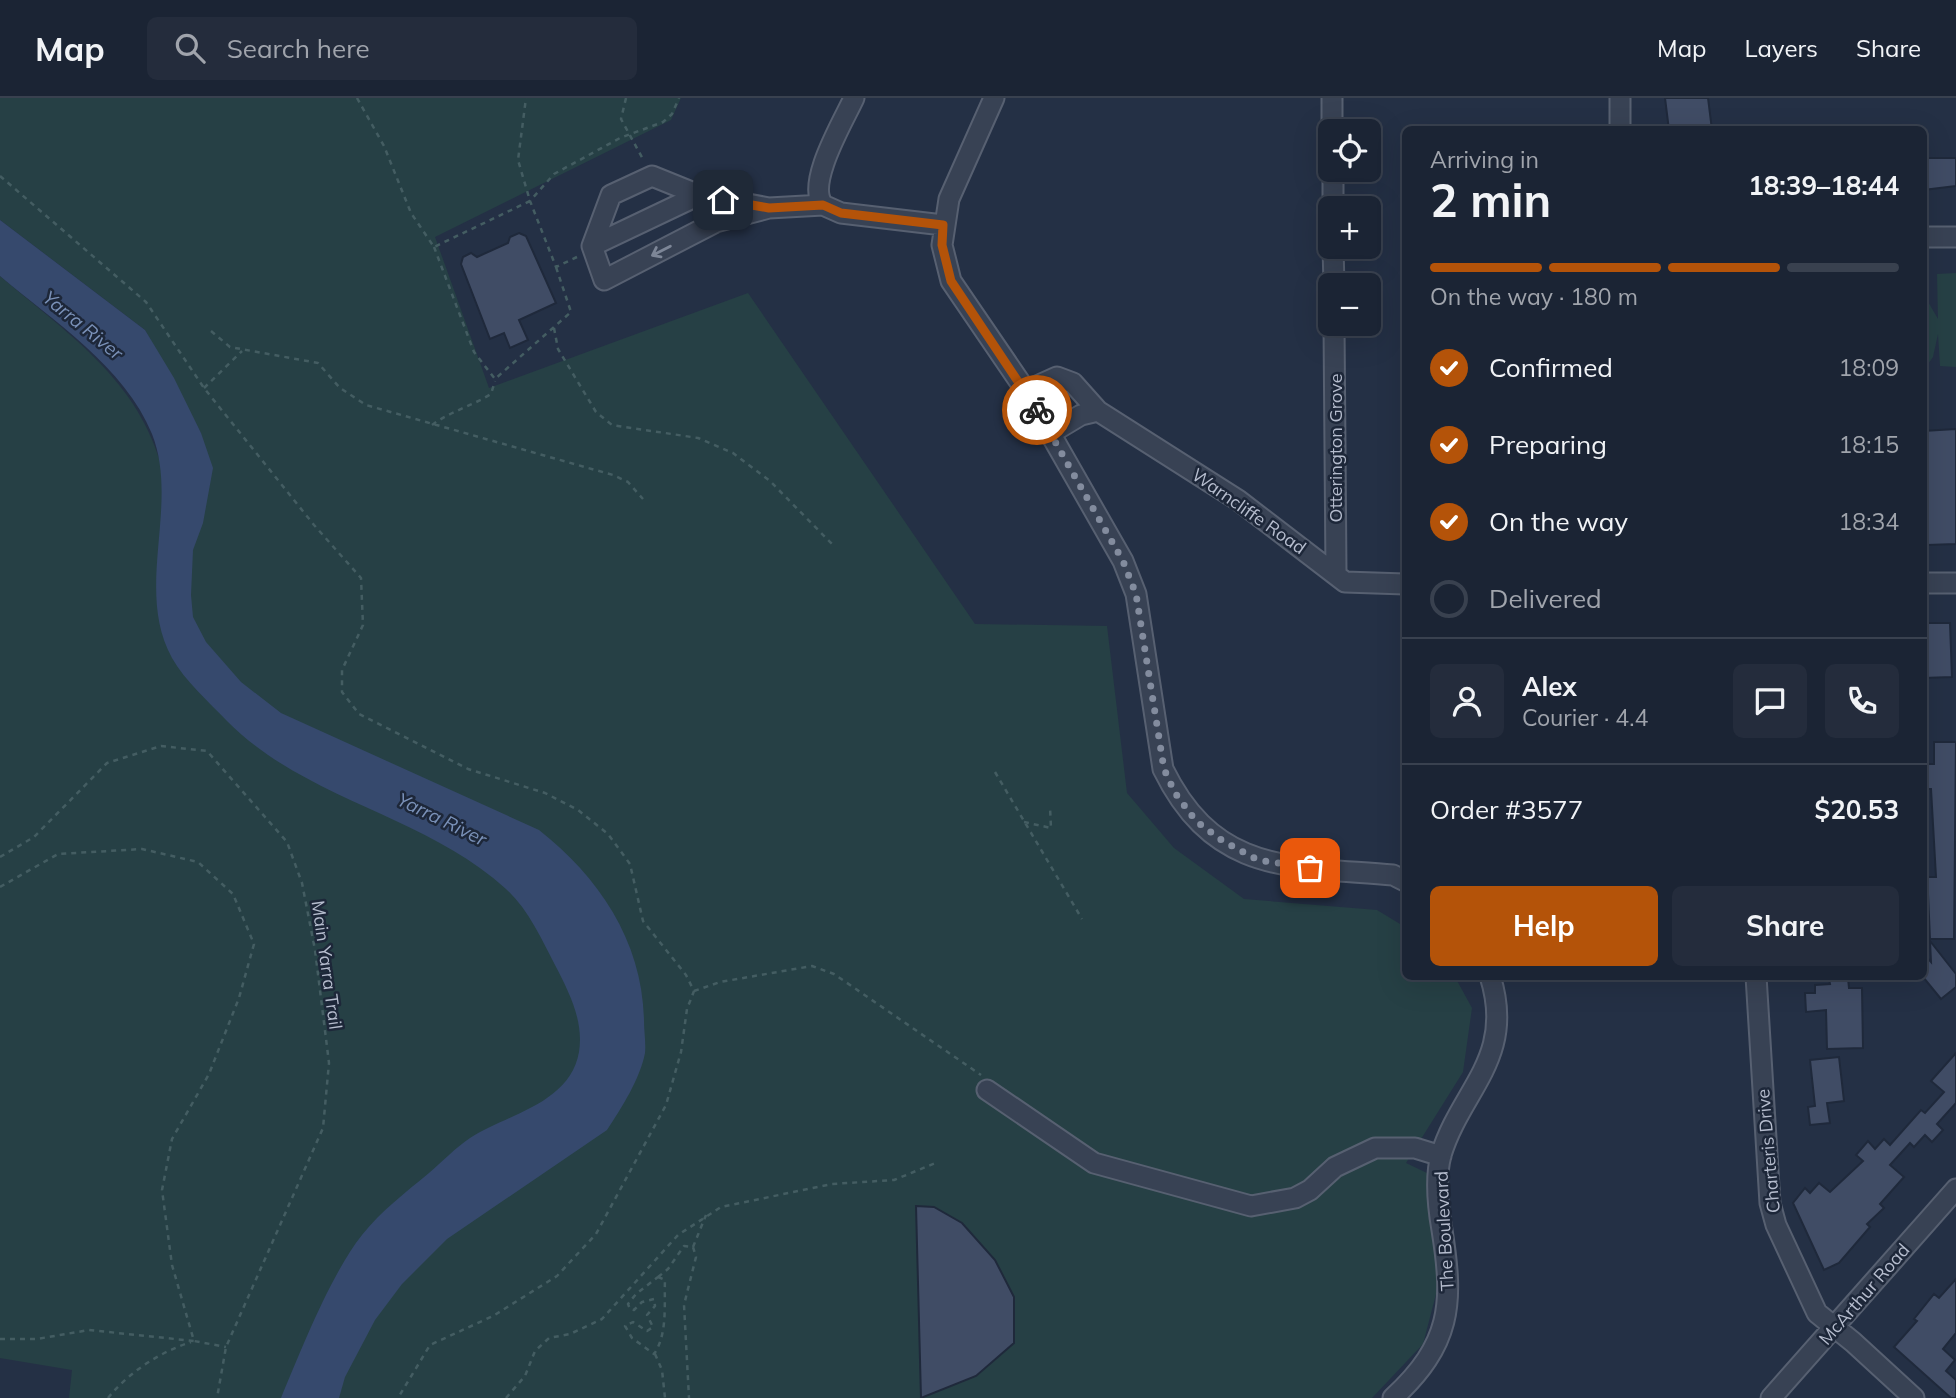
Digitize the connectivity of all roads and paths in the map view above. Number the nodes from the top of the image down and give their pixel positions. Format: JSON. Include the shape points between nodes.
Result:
{"nodes":[{"id":1,"x":357,"y":98,"type":"edge"},
{"id":2,"x":526,"y":98,"type":"edge"},
{"id":3,"x":626,"y":98,"type":"edge"},
{"id":4,"x":679,"y":98,"type":"edge"},
{"id":5,"x":854,"y":98,"type":"edge"},
{"id":6,"x":994,"y":98,"type":"edge"},
{"id":7,"x":1332,"y":98,"type":"edge"},
{"id":8,"x":1620,"y":98,"type":"edge"},
{"id":9,"x":1332,"y":119,"type":"edge"},
{"id":10,"x":1620,"y":126,"type":"edge"},
{"id":11,"x":630,"y":135,"type":"junction"},
{"id":12,"x":652,"y":176,"type":"junction"},
{"id":13,"x":0,"y":177,"type":"edge"},
{"id":14,"x":699,"y":195,"type":"junction"},
{"id":15,"x":530,"y":201,"type":"junction"},
{"id":16,"x":823,"y":205,"type":"junction"},
{"id":17,"x":769,"y":208,"type":"junction"},
{"id":18,"x":943,"y":225,"type":"junction"},
{"id":19,"x":1927,"y":237,"type":"edge"},
{"id":20,"x":1956,"y":237,"type":"edge"},
{"id":21,"x":434,"y":247,"type":"junction"},
{"id":22,"x":589,"y":250,"type":"junction"},
{"id":23,"x":556,"y":267,"type":"junction"},
{"id":24,"x":554,"y":328,"type":"junction"},
{"id":25,"x":211,"y":331,"type":"dead end"},
{"id":26,"x":1334,"y":336,"type":"edge"},
{"id":27,"x":243,"y":350,"type":"junction"},
{"id":28,"x":495,"y":379,"type":"junction"},
{"id":29,"x":204,"y":387,"type":"junction"},
{"id":30,"x":1026,"y":391,"type":"junction"},
{"id":31,"x":1098,"y":411,"type":"junction"},
{"id":32,"x":432,"y":425,"type":"junction"},
{"id":33,"x":1051,"y":433,"type":"junction"},
{"id":34,"x":643,"y":499,"type":"dead end"},
{"id":35,"x":832,"y":544,"type":"dead end"},
{"id":36,"x":1336,"y":573,"type":"junction"},
{"id":37,"x":1927,"y":583,"type":"edge"},
{"id":38,"x":1956,"y":583,"type":"edge"},
{"id":39,"x":1402,"y":584,"type":"edge"},
{"id":40,"x":995,"y":772,"type":"dead end"},
{"id":41,"x":1050,"y":807,"type":"dead end"},
{"id":42,"x":1024,"y":822,"type":"junction"},
{"id":43,"x":0,"y":857,"type":"edge"},
{"id":44,"x":1402,"y":880,"type":"edge"},
{"id":45,"x":0,"y":887,"type":"edge"},
{"id":46,"x":1082,"y":919,"type":"dead end"},
{"id":47,"x":1491,"y":980,"type":"edge"},
{"id":48,"x":1756,"y":980,"type":"edge"},
{"id":49,"x":694,"y":991,"type":"junction"},
{"id":50,"x":986,"y":1090,"type":"joint"},
{"id":51,"x":1441,"y":1156,"type":"junction"},
{"id":52,"x":938,"y":1162,"type":"dead end"},
{"id":53,"x":1956,"y":1189,"type":"edge"},
{"id":54,"x":706,"y":1215,"type":"junction"},
{"id":55,"x":693,"y":1247,"type":"junction"},
{"id":56,"x":658,"y":1277,"type":"junction"},
{"id":57,"x":618,"y":1304,"type":"junction"},
{"id":58,"x":628,"y":1304,"type":"junction"},
{"id":59,"x":1835,"y":1327,"type":"junction"},
{"id":60,"x":0,"y":1339,"type":"edge"},
{"id":61,"x":194,"y":1340,"type":"junction"},
{"id":62,"x":226,"y":1347,"type":"junction"},
{"id":63,"x":654,"y":1354,"type":"junction"},
{"id":64,"x":108,"y":1398,"type":"edge"},
{"id":65,"x":217,"y":1398,"type":"edge"},
{"id":66,"x":398,"y":1398,"type":"edge"},
{"id":67,"x":506,"y":1398,"type":"edge"},
{"id":68,"x":665,"y":1398,"type":"edge"},
{"id":69,"x":689,"y":1398,"type":"edge"},
{"id":70,"x":1393,"y":1398,"type":"edge"},
{"id":71,"x":1771,"y":1398,"type":"edge"},
{"id":72,"x":1914,"y":1398,"type":"edge"}],
"edges":[{"from":1,"to":21,"type":"path","via":[[384,146],[411,213]]},
{"from":2,"to":15,"type":"path","via":[[518,160]]},
{"from":3,"to":11,"type":"path","via":[[621,119]]},
{"from":4,"to":11,"type":"path","via":[[663,122]]},
{"from":5,"to":16,"type":"street","via":[[817,180],[817,198]]},
{"from":6,"to":18,"type":"street","via":[[949,199]]},
{"from":7,"to":9,"type":"street"},
{"from":8,"to":10,"type":"street"},
{"from":11,"to":12,"type":"path"},
{"from":11,"to":15,"type":"path","via":[[554,174]]},
{"from":12,"to":14,"type":"street"},
{"from":12,"to":22,"type":"street","via":[[611,195]]},
{"from":13,"to":29,"type":"path","via":[[146,302]]},
{"from":14,"to":17,"type":"street"},
{"from":14,"to":22,"type":"street"},
{"from":15,"to":21,"type":"path"},
{"from":15,"to":23,"type":"path"},
{"from":16,"to":17,"type":"street"},
{"from":16,"to":18,"type":"street","via":[[841,213]]},
{"from":17,"to":22,"type":"street","one_way":true,"via":[[716,222],[604,280]]},
{"from":18,"to":30,"type":"street","via":[[942,245],[951,281]]},
{"from":19,"to":20,"type":"street"},
{"from":21,"to":28,"type":"path","via":[[474,352]]},
{"from":22,"to":23,"type":"path"},
{"from":23,"to":24,"type":"path","via":[[571,312]]},
{"from":24,"to":28,"type":"path"},
{"from":24,"to":35,"type":"path","via":[[558,349],[596,412],[612,425],[698,438],[733,453],[770,481]]},
{"from":25,"to":27,"type":"path","via":[[230,347]]},
{"from":26,"to":36,"type":"street","name":"Otterington Grove"},
{"from":27,"to":29,"type":"path"},
{"from":27,"to":32,"type":"path","via":[[318,363],[340,388],[366,405]]},
{"from":28,"to":32,"type":"path","via":[[491,394]]},
{"from":29,"to":49,"type":"path","via":[[361,578],[363,625],[342,670],[342,692],[359,714],[468,769],[545,793],[578,810],[608,834],[630,864],[643,921]]},
{"from":30,"to":31,"type":"street","name":"Warncliffe Road","via":[[1057,377],[1073,383]]},
{"from":30,"to":33,"type":"street"},
{"from":31,"to":33,"type":"street","via":[[1081,415]]},
{"from":31,"to":36,"type":"street","name":"Warncliffe Road","via":[[1238,500]]},
{"from":32,"to":34,"type":"path","via":[[613,475],[628,482]]},
{"from":33,"to":44,"type":"street","via":[[1123,561],[1136,594],[1164,769],[1196,821],[1258,860]]},
{"from":36,"to":39,"type":"street","name":"Warncliffe Road","via":[[1345,582],[1361,585]]},
{"from":37,"to":38,"type":"street"},
{"from":40,"to":42,"type":"path"},
{"from":41,"to":42,"type":"path","via":[[1051,828]]},
{"from":42,"to":46,"type":"path"},
{"from":43,"to":62,"type":"path","name":"Main Yarra Trail","via":[[34,837],[107,763],[161,746],[207,751],[287,842],[302,883],[316,950],[329,1063],[323,1128]]},
{"from":45,"to":61,"type":"path","via":[[58,854],[142,849],[198,862],[233,894],[254,944],[209,1074],[172,1139],[162,1189],[172,1265]]},
{"from":47,"to":51,"type":"street","name":"The Boulevard","via":[[1496,994],[1495,1036],[1487,1069]]},
{"from":48,"to":59,"type":"street","name":"Charteris Drive","via":[[1770,1203],[1811,1303],[1820,1317]]},
{"from":49,"to":50,"type":"path","via":[[812,966],[834,974],[980,1074]]},
{"from":49,"to":66,"type":"path","via":[[666,1105],[596,1234],[557,1276],[493,1316],[430,1345]]},
{"from":50,"to":51,"type":"street","via":[[1094,1163],[1251,1206],[1295,1198],[1335,1167],[1375,1149],[1415,1148]]},
{"from":51,"to":70,"type":"street","name":"The Boulevard","via":[[1438,1186],[1449,1273],[1446,1317],[1433,1354]]},
{"from":52,"to":54,"type":"path","via":[[894,1180],[832,1184],[736,1203]]},
{"from":53,"to":59,"type":"street","name":"McArthur Road"},
{"from":54,"to":55,"type":"path"},
{"from":54,"to":57,"type":"path","via":[[678,1235]]},
{"from":55,"to":56,"type":"path","via":[[684,1246]]},
{"from":55,"to":69,"type":"path","via":[[696,1257],[684,1305]]},
{"from":56,"to":58,"type":"path"},
{"from":56,"to":63,"type":"path","via":[[665,1280],[665,1290],[661,1344]]},
{"from":57,"to":58,"type":"path"},
{"from":57,"to":67,"type":"path","via":[[591,1324],[549,1338],[535,1350],[525,1376]]},
{"from":58,"to":63,"type":"path","via":[[634,1310],[653,1299],[647,1315],[653,1327],[650,1330],[633,1322],[625,1326],[632,1338]]},
{"from":59,"to":71,"type":"street","name":"McArthur Road"},
{"from":59,"to":72,"type":"street","name":"Charteris Drive"},
{"from":60,"to":61,"type":"path","via":[[37,1339],[89,1330]]},
{"from":61,"to":62,"type":"path"},
{"from":61,"to":64,"type":"path","via":[[168,1349]]},
{"from":62,"to":65,"type":"path","name":"Main Yarra Trail"},
{"from":63,"to":68,"type":"path","via":[[662,1370]]}]}
